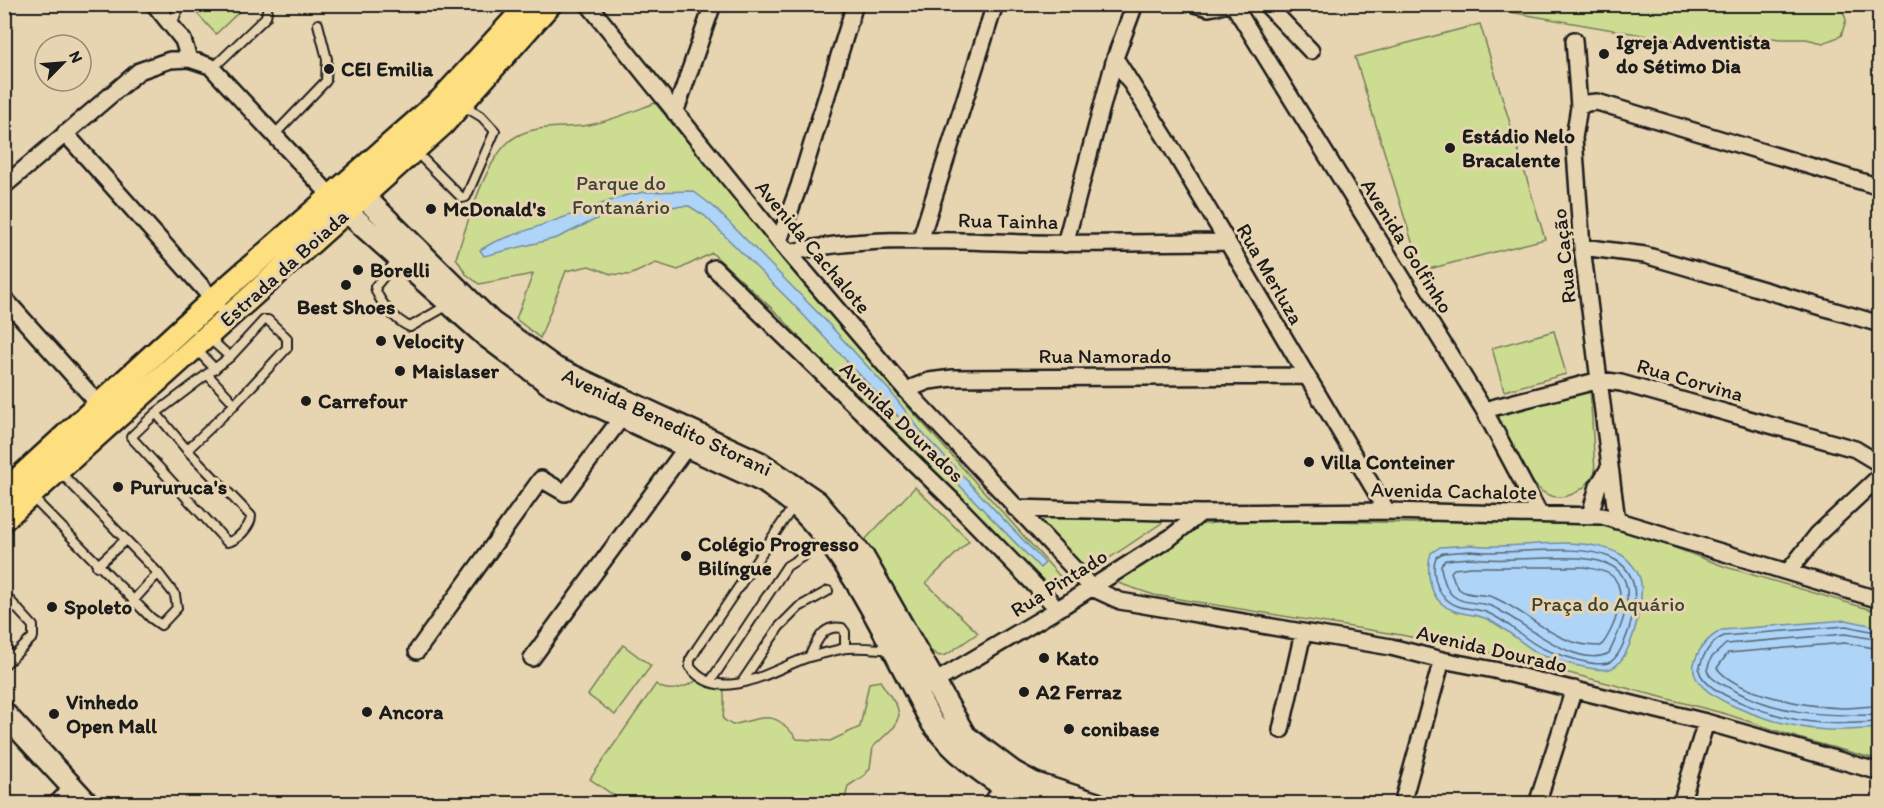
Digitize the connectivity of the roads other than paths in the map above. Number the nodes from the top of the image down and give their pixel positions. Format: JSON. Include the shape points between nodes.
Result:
{"nodes":[{"id":1,"x":154,"y":4,"type":"edge"},
{"id":2,"x":180,"y":4,"type":"edge"},
{"id":3,"x":268,"y":4,"type":"edge"},
{"id":4,"x":529,"y":4,"type":"edge"},
{"id":5,"x":550,"y":4,"type":"edge"},
{"id":6,"x":588,"y":4,"type":"edge"},
{"id":7,"x":712,"y":4,"type":"edge"},
{"id":8,"x":855,"y":4,"type":"edge"},
{"id":9,"x":995,"y":4,"type":"edge"},
{"id":10,"x":1135,"y":4,"type":"edge"},
{"id":11,"x":1194,"y":4,"type":"edge"},
{"id":12,"x":1232,"y":4,"type":"edge"},
{"id":13,"x":1266,"y":4,"type":"edge"},
{"id":14,"x":318,"y":24,"type":"dead end"},
{"id":15,"x":172,"y":25,"type":"junction"},
{"id":16,"x":1574,"y":40,"type":"dead end"},
{"id":17,"x":1311,"y":51,"type":"dead end"},
{"id":18,"x":1115,"y":58,"type":"junction"},
{"id":19,"x":189,"y":59,"type":"junction"},
{"id":20,"x":213,"y":69,"type":"junction"},
{"id":21,"x":461,"y":104,"type":"junction"},
{"id":22,"x":1579,"y":107,"type":"junction"},
{"id":23,"x":675,"y":113,"type":"junction"},
{"id":24,"x":65,"y":133,"type":"junction"},
{"id":25,"x":274,"y":135,"type":"junction"},
{"id":26,"x":414,"y":150,"type":"junction"},
{"id":27,"x":4,"y":186,"type":"edge"},
{"id":28,"x":1880,"y":187,"type":"edge"},
{"id":29,"x":347,"y":197,"type":"junction"},
{"id":30,"x":920,"y":241,"type":"junction"},
{"id":31,"x":1227,"y":242,"type":"junction"},
{"id":32,"x":1065,"y":244,"type":"junction"},
{"id":33,"x":784,"y":247,"type":"junction"},
{"id":34,"x":1582,"y":247,"type":"junction"},
{"id":35,"x":398,"y":259,"type":"junction"},
{"id":36,"x":714,"y":268,"type":"dead end"},
{"id":37,"x":4,"y":298,"type":"edge"},
{"id":38,"x":213,"y":300,"type":"junction"},
{"id":39,"x":449,"y":304,"type":"junction"},
{"id":40,"x":230,"y":318,"type":"junction"},
{"id":41,"x":1880,"y":324,"type":"edge"},
{"id":42,"x":201,"y":342,"type":"junction"},
{"id":43,"x":230,"y":357,"type":"junction"},
{"id":44,"x":215,"y":369,"type":"junction"},
{"id":45,"x":207,"y":374,"type":"junction"},
{"id":46,"x":1305,"y":376,"type":"junction"},
{"id":47,"x":1600,"y":380,"type":"junction"},
{"id":48,"x":906,"y":390,"type":"junction"},
{"id":49,"x":97,"y":403,"type":"junction"},
{"id":50,"x":235,"y":404,"type":"junction"},
{"id":51,"x":1484,"y":410,"type":"junction"},
{"id":52,"x":156,"y":413,"type":"junction"},
{"id":53,"x":622,"y":417,"type":"junction"},
{"id":54,"x":112,"y":420,"type":"junction"},
{"id":55,"x":686,"y":448,"type":"junction"},
{"id":56,"x":187,"y":450,"type":"junction"},
{"id":57,"x":1880,"y":464,"type":"edge"},
{"id":58,"x":1609,"y":468,"type":"junction"},
{"id":59,"x":57,"y":470,"type":"junction"},
{"id":60,"x":1880,"y":476,"type":"edge"},
{"id":61,"x":4,"y":492,"type":"edge"},
{"id":62,"x":30,"y":495,"type":"junction"},
{"id":63,"x":795,"y":504,"type":"junction"},
{"id":64,"x":1015,"y":508,"type":"junction"},
{"id":65,"x":1388,"y":510,"type":"junction"},
{"id":66,"x":1201,"y":513,"type":"junction"},
{"id":67,"x":1539,"y":513,"type":"junction"},
{"id":68,"x":1590,"y":515,"type":"junction"},
{"id":69,"x":4,"y":519,"type":"edge"},
{"id":70,"x":1617,"y":521,"type":"junction"},
{"id":71,"x":124,"y":541,"type":"junction"},
{"id":72,"x":805,"y":555,"type":"dead end"},
{"id":73,"x":97,"y":567,"type":"junction"},
{"id":74,"x":1788,"y":572,"type":"junction"},
{"id":75,"x":158,"y":573,"type":"junction"},
{"id":76,"x":1092,"y":588,"type":"junction"},
{"id":77,"x":828,"y":591,"type":"dead end"},
{"id":78,"x":4,"y":594,"type":"edge"},
{"id":79,"x":1880,"y":600,"type":"edge"},
{"id":80,"x":133,"y":601,"type":"junction"},
{"id":81,"x":1058,"y":609,"type":"junction"},
{"id":82,"x":1304,"y":633,"type":"junction"},
{"id":83,"x":4,"y":648,"type":"edge"},
{"id":84,"x":845,"y":648,"type":"junction"},
{"id":85,"x":893,"y":650,"type":"junction"},
{"id":86,"x":417,"y":651,"type":"dead end"},
{"id":87,"x":13,"y":657,"type":"junction"},
{"id":88,"x":809,"y":657,"type":"junction"},
{"id":89,"x":532,"y":658,"type":"dead end"},
{"id":90,"x":1442,"y":660,"type":"junction"},
{"id":91,"x":4,"y":665,"type":"edge"},
{"id":92,"x":710,"y":682,"type":"junction"},
{"id":93,"x":936,"y":682,"type":"junction"},
{"id":94,"x":742,"y":683,"type":"junction"},
{"id":95,"x":1574,"y":689,"type":"junction"},
{"id":96,"x":915,"y":693,"type":"junction"},
{"id":97,"x":4,"y":713,"type":"edge"},
{"id":98,"x":1706,"y":722,"type":"junction"},
{"id":99,"x":1281,"y":730,"type":"dead end"},
{"id":100,"x":1880,"y":772,"type":"edge"},
{"id":101,"x":1008,"y":779,"type":"junction"},
{"id":102,"x":81,"y":798,"type":"edge"},
{"id":103,"x":56,"y":804,"type":"edge"},
{"id":104,"x":991,"y":804,"type":"edge"},
{"id":105,"x":1045,"y":804,"type":"edge"},
{"id":106,"x":1097,"y":804,"type":"edge"},
{"id":107,"x":1402,"y":804,"type":"edge"},
{"id":108,"x":1537,"y":804,"type":"edge"},
{"id":109,"x":1681,"y":804,"type":"edge"}],
"edges":[{"from":1,"to":15,"type":"street"},
{"from":2,"to":15,"type":"lane"},
{"from":3,"to":20,"type":"lane","via":[[266,17]]},
{"from":4,"to":29,"type":"main road","name":"Estrada da Boiada"},
{"from":5,"to":21,"type":"main road","name":"Estrada da Boiada"},
{"from":6,"to":23,"type":"street","name":"Avenida Cachalote"},
{"from":7,"to":23,"type":"street"},
{"from":8,"to":33,"type":"street"},
{"from":9,"to":30,"type":"street"},
{"from":10,"to":18,"type":"street"},
{"from":11,"to":12,"type":"street","via":[[1209,8]]},
{"from":12,"to":51,"type":"street","name":"Avenida Golfinho"},
{"from":13,"to":17,"type":"street"},
{"from":14,"to":25,"type":"lane","via":[[327,59],[326,81]]},
{"from":15,"to":19,"type":"street","via":[[183,40]]},
{"from":16,"to":22,"type":"street","name":"Rua Cação"},
{"from":18,"to":31,"type":"street","name":"Rua Merluza"},
{"from":18,"to":32,"type":"street"},
{"from":19,"to":20,"type":"street"},
{"from":19,"to":24,"type":"street","via":[[170,60],[139,71]]},
{"from":20,"to":25,"type":"street"},
{"from":21,"to":26,"type":"main road","name":"Estrada da Boiada"},
{"from":21,"to":26,"type":"lane","via":[[495,131],[466,197],[462,198]]},
{"from":22,"to":28,"type":"street","via":[[1597,102]]},
{"from":22,"to":34,"type":"street","name":"Rua Cação","via":[[1574,138]]},
{"from":23,"to":33,"type":"street","name":"Avenida Cachalote"},
{"from":24,"to":27,"type":"street"},
{"from":24,"to":38,"type":"street"},
{"from":25,"to":29,"type":"street"},
{"from":26,"to":29,"type":"main road","name":"Estrada da Boiada"},
{"from":29,"to":35,"type":"main road","name":"Avenida Benedito Storani"},
{"from":29,"to":38,"type":"main road","name":"Estrada da Boiada"},
{"from":29,"to":40,"type":"main road","name":"Estrada da Boiada"},
{"from":29,"to":93,"type":"main road","name":"Avenida Benedito Storani","via":[[491,322],[555,368],[760,463],[817,502],[864,558]]},
{"from":30,"to":32,"type":"street","name":"Rua Tainha"},
{"from":30,"to":33,"type":"street","name":"Rua Tainha"},
{"from":31,"to":32,"type":"street","name":"Rua Tainha"},
{"from":31,"to":46,"type":"street","name":"Rua Merluza"},
{"from":33,"to":48,"type":"street","name":"Avenida Cachalote"},
{"from":34,"to":41,"type":"street","via":[[1645,255]]},
{"from":34,"to":47,"type":"street","name":"Rua Cação"},
{"from":35,"to":39,"type":"main road","name":"Avenida Benedito Storani"},
{"from":35,"to":39,"type":"lane","via":[[375,286],[376,295],[404,324],[410,327],[420,323]]},
{"from":36,"to":81,"type":"street","name":"Avenida Dourados"},
{"from":37,"to":49,"type":"street"},
{"from":38,"to":40,"type":"street"},
{"from":38,"to":49,"type":"main road","name":"Estrada da Boiada"},
{"from":39,"to":53,"type":"main road","name":"Avenida Benedito Storani","via":[[550,384]]},
{"from":40,"to":42,"type":"main road","name":"Estrada da Boiada"},
{"from":42,"to":43,"type":"lane"},
{"from":42,"to":44,"type":"lane"},
{"from":42,"to":54,"type":"main road","name":"Estrada da Boiada"},
{"from":43,"to":44,"type":"lane"},
{"from":43,"to":50,"type":"lane","via":[[264,320],[288,341],[287,348]]},
{"from":44,"to":45,"type":"lane"},
{"from":45,"to":50,"type":"lane"},
{"from":45,"to":52,"type":"lane"},
{"from":46,"to":48,"type":"street","name":"Rua Namorado","via":[[953,378],[929,381]]},
{"from":46,"to":65,"type":"street","name":"Rua Merluza"},
{"from":47,"to":51,"type":"street","name":"Rua Corvina"},
{"from":47,"to":57,"type":"street","name":"Rua Corvina","via":[[1855,449]]},
{"from":47,"to":58,"type":"street","name":"Rua Cação"},
{"from":48,"to":64,"type":"street","name":"Avenida Cachalote"},
{"from":49,"to":54,"type":"street"},
{"from":49,"to":61,"type":"main road","name":"Estrada da Boiada"},
{"from":50,"to":56,"type":"lane"},
{"from":51,"to":67,"type":"street","name":"Avenida Golfinho"},
{"from":52,"to":56,"type":"lane"},
{"from":52,"to":56,"type":"lane","via":[[132,439],[227,542],[234,541],[251,516]]},
{"from":53,"to":55,"type":"main road","name":"Avenida Benedito Storani"},
{"from":53,"to":86,"type":"street","via":[[565,494],[541,479]]},
{"from":54,"to":59,"type":"main road","name":"Estrada da Boiada"},
{"from":55,"to":63,"type":"main road","name":"Avenida Benedito Storani","via":[[765,482]]},
{"from":55,"to":89,"type":"street"},
{"from":58,"to":68,"type":"street","via":[[1598,486]]},
{"from":58,"to":70,"type":"street","name":"Rua Cação"},
{"from":59,"to":62,"type":"main road","name":"Estrada da Boiada"},
{"from":59,"to":71,"type":"lane"},
{"from":60,"to":74,"type":"street","via":[[1818,534]]},
{"from":62,"to":69,"type":"main road","name":"Estrada da Boiada"},
{"from":62,"to":73,"type":"lane"},
{"from":63,"to":85,"type":"main road","name":"Avenida Benedito Storani","via":[[853,578]]},
{"from":63,"to":92,"type":"lane","via":[[690,660],[694,672]]},
{"from":64,"to":66,"type":"street","name":"Avenida Cachalote"},
{"from":64,"to":76,"type":"street","name":"Avenida Cachalote"},
{"from":65,"to":66,"type":"street","name":"Avenida Cachalote"},
{"from":65,"to":67,"type":"street","name":"Avenida Cachalote"},
{"from":66,"to":76,"type":"street","name":"Rua Pintado"},
{"from":67,"to":68,"type":"street","name":"Avenida Cachalote"},
{"from":68,"to":70,"type":"street","name":"Avenida Cachalote"},
{"from":70,"to":74,"type":"street","name":"Avenida Cachalote"},
{"from":71,"to":73,"type":"lane"},
{"from":71,"to":75,"type":"lane"},
{"from":72,"to":92,"type":"lane","via":[[786,566]]},
{"from":73,"to":80,"type":"lane"},
{"from":74,"to":79,"type":"street","name":"Avenida Cachalote"},
{"from":75,"to":80,"type":"lane"},
{"from":75,"to":80,"type":"lane","via":[[175,595],[177,605],[169,619],[161,625]]},
{"from":76,"to":81,"type":"street","name":"Rua Pintado"},
{"from":76,"to":82,"type":"street","name":"Avenida Dourado","via":[[1120,601]]},
{"from":77,"to":94,"type":"lane","via":[[799,607],[779,627]]},
{"from":78,"to":87,"type":"lane","via":[[33,626],[33,637]]},
{"from":81,"to":93,"type":"street","name":"Rua Pintado"},
{"from":82,"to":90,"type":"street","name":"Avenida Dourado"},
{"from":82,"to":99,"type":"street"},
{"from":83,"to":87,"type":"lane"},
{"from":84,"to":85,"type":"lane"},
{"from":84,"to":88,"type":"lane"},
{"from":84,"to":88,"type":"lane","via":[[842,628],[831,626],[822,632]]},
{"from":85,"to":96,"type":"main road","name":"Avenida Benedito Storani"},
{"from":87,"to":91,"type":"lane"},
{"from":88,"to":94,"type":"lane"},
{"from":90,"to":95,"type":"street","name":"Avenida Dourado"},
{"from":90,"to":107,"type":"street"},
{"from":92,"to":94,"type":"lane"},
{"from":93,"to":96,"type":"street","name":"Rua Pintado"},
{"from":93,"to":101,"type":"main road","name":"Avenida Benedito Storani","via":[[965,736]]},
{"from":95,"to":98,"type":"street","name":"Avenida Dourado"},
{"from":95,"to":108,"type":"street"},
{"from":96,"to":101,"type":"main road","name":"Avenida Benedito Storani","via":[[949,745]]},
{"from":97,"to":102,"type":"main road"},
{"from":98,"to":100,"type":"street","name":"Avenida Dourado"},
{"from":98,"to":109,"type":"street"},
{"from":101,"to":104,"type":"street"},
{"from":101,"to":105,"type":"main road","name":"Avenida Benedito Storani"},
{"from":101,"to":106,"type":"main road","name":"Avenida Benedito Storani"},
{"from":102,"to":103,"type":"street"}]}
